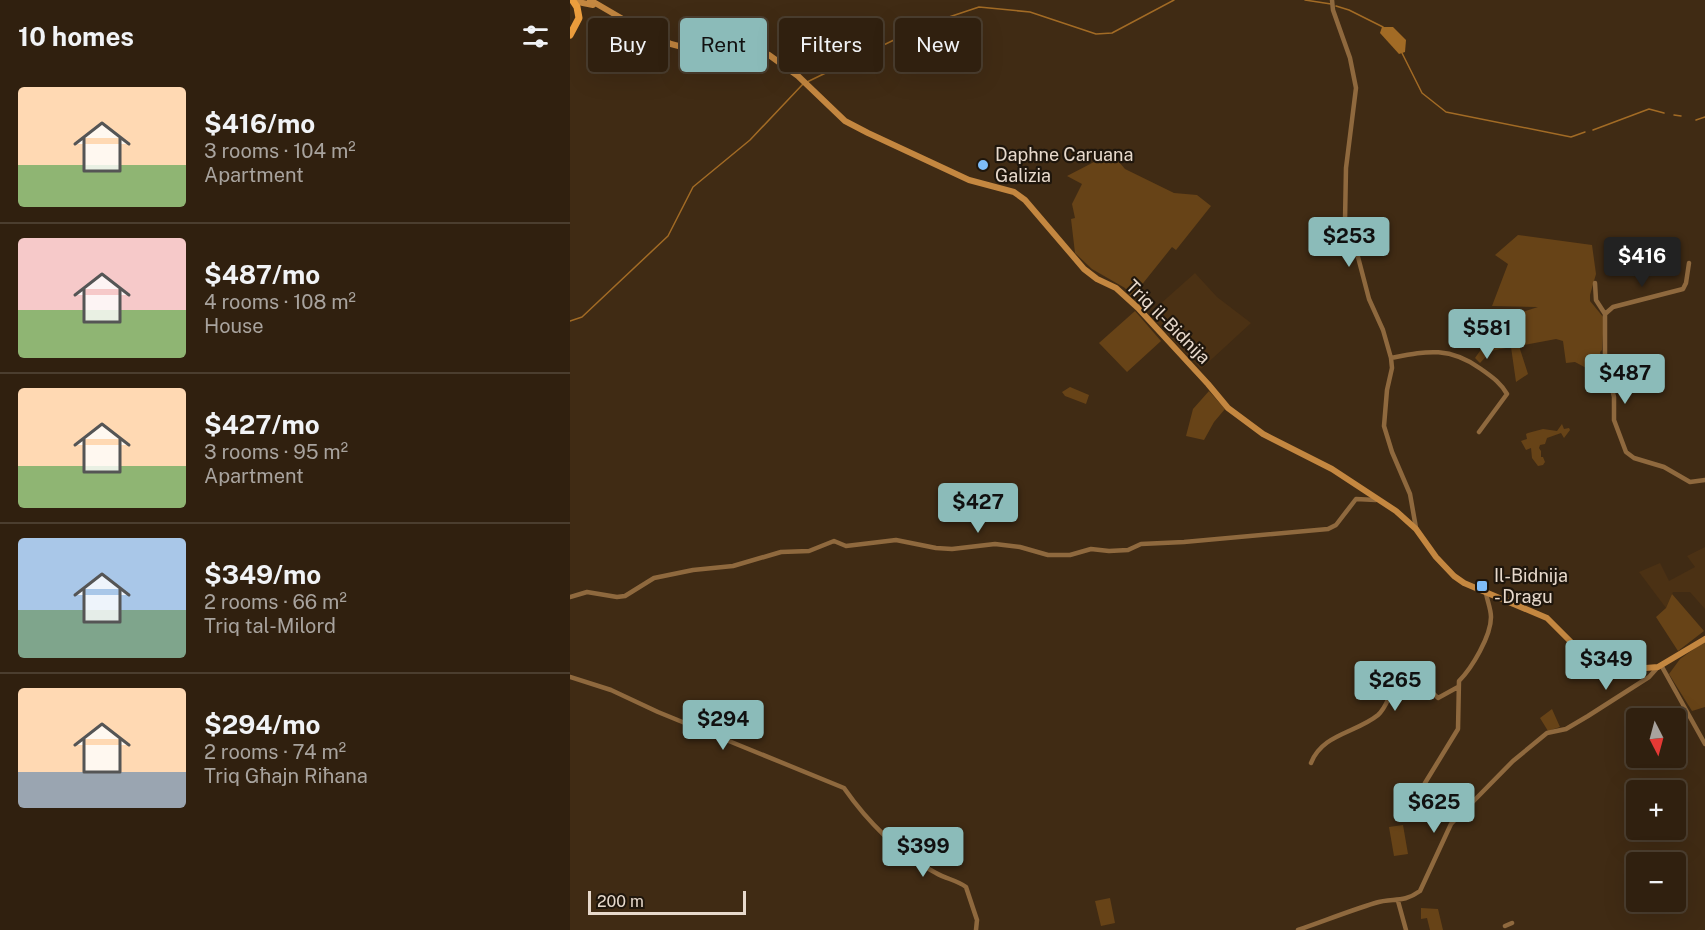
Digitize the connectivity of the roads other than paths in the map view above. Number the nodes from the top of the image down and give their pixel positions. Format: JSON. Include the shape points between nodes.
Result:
{"nodes":[{"id":1,"x":590,"y":0,"type":"edge"},
{"id":2,"x":1332,"y":0,"type":"edge"},
{"id":3,"x":571,"y":1,"type":"edge"},
{"id":4,"x":605,"y":9,"type":"junction"},
{"id":5,"x":570,"y":35,"type":"edge"},
{"id":6,"x":1689,"y":263,"type":"dead end"},
{"id":7,"x":1595,"y":283,"type":"dead end"},
{"id":8,"x":1605,"y":314,"type":"junction"},
{"id":9,"x":1391,"y":358,"type":"junction"},
{"id":10,"x":1479,"y":432,"type":"dead end"},
{"id":11,"x":1705,"y":480,"type":"edge"},
{"id":12,"x":1382,"y":501,"type":"junction"},
{"id":13,"x":1416,"y":529,"type":"junction"},
{"id":14,"x":1486,"y":592,"type":"junction"},
{"id":15,"x":570,"y":597,"type":"edge"},
{"id":16,"x":1705,"y":639,"type":"edge"},
{"id":17,"x":1659,"y":666,"type":"junction"},
{"id":18,"x":570,"y":677,"type":"edge"},
{"id":19,"x":1458,"y":687,"type":"junction"},
{"id":20,"x":1705,"y":744,"type":"edge"},
{"id":21,"x":1311,"y":763,"type":"dead end"},
{"id":22,"x":1457,"y":818,"type":"junction"},
{"id":23,"x":1398,"y":901,"type":"junction"},
{"id":24,"x":1512,"y":923,"type":"dead end"},
{"id":25,"x":1505,"y":926,"type":"dead end"},
{"id":26,"x":976,"y":930,"type":"edge"},
{"id":27,"x":1298,"y":930,"type":"edge"},
{"id":28,"x":1406,"y":930,"type":"edge"}],
"edges":[{"from":1,"to":4,"type":"street","name":"Triq il-Bidnija"},
{"from":2,"to":9,"type":"street","via":[[1356,88],[1346,168],[1345,222]]},
{"from":3,"to":4,"type":"street","name":"Triq il-Bidnija"},
{"from":3,"to":5,"type":"main road","via":[[579,18]]},
{"from":4,"to":12,"type":"street","name":"Triq il-Bidnija","via":[[662,40],[690,49],[761,51],[798,76],[845,121],[969,180],[1014,192],[1084,269],[1116,288],[1138,308],[1243,421]]},
{"from":6,"to":8,"type":"street","via":[[1683,289],[1613,306]]},
{"from":7,"to":8,"type":"street","via":[[1596,300]]},
{"from":8,"to":11,"type":"street","via":[[1605,360],[1614,397],[1614,420],[1626,452],[1690,482]]},
{"from":9,"to":10,"type":"street","via":[[1426,351],[1448,353],[1467,359],[1499,381],[1508,394]]},
{"from":9,"to":13,"type":"street","via":[[1384,426],[1410,495]]},
{"from":12,"to":13,"type":"street","name":"Triq il-Bidnija"},
{"from":12,"to":15,"type":"street","via":[[1356,500],[1328,529],[1141,544],[1128,550],[1091,549],[1070,555],[1048,555],[995,544],[952,549],[896,540],[846,546],[834,541],[809,551],[781,552],[733,566],[654,578],[625,596],[586,592]]},
{"from":13,"to":14,"type":"street","name":"Triq il-Bidnija","via":[[1454,576]]},
{"from":14,"to":17,"type":"street","name":"Triq il-Bidnija","via":[[1547,618],[1588,659],[1609,671]]},
{"from":14,"to":19,"type":"street","via":[[1490,626],[1471,669]]},
{"from":16,"to":17,"type":"street"},
{"from":17,"to":20,"type":"street"},
{"from":17,"to":22,"type":"street","via":[[1649,677],[1588,716],[1566,729],[1547,733]]},
{"from":18,"to":26,"type":"street","via":[[611,690],[844,788],[905,854],[966,886],[977,920]]},
{"from":19,"to":21,"type":"street","via":[[1438,698],[1414,674],[1406,678],[1395,687],[1378,716],[1330,740],[1315,753]]},
{"from":19,"to":22,"type":"street","via":[[1458,729],[1425,783]]},
{"from":22,"to":23,"type":"street","via":[[1420,891]]},
{"from":23,"to":27,"type":"street","via":[[1378,902]]},
{"from":23,"to":28,"type":"street"},
{"from":24,"to":25,"type":"street"}]}
